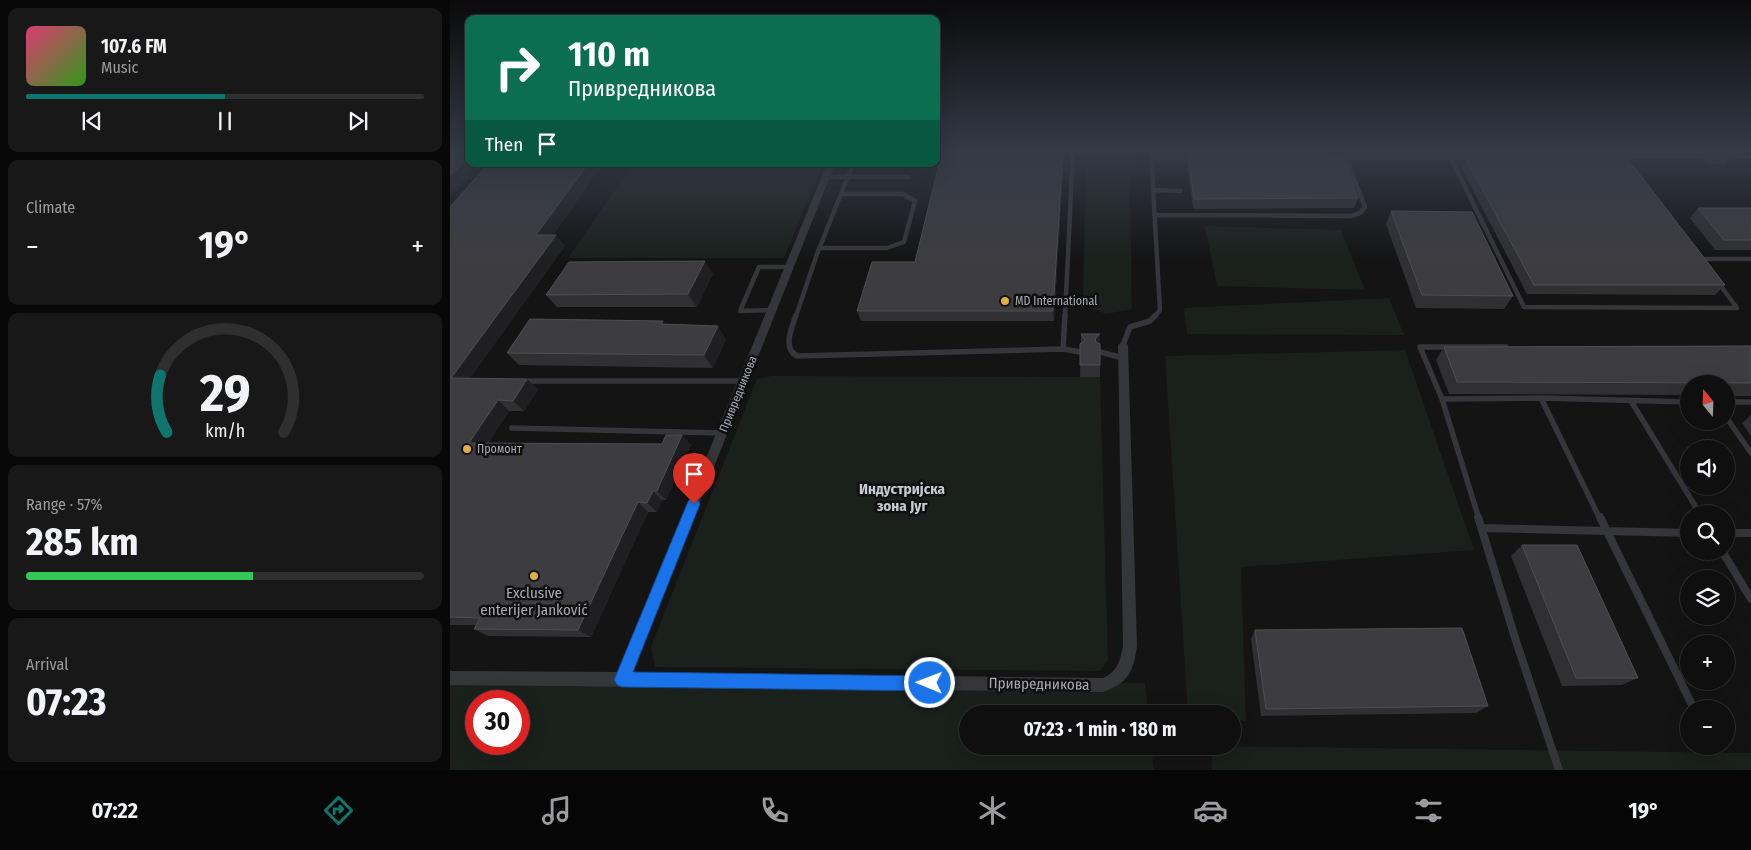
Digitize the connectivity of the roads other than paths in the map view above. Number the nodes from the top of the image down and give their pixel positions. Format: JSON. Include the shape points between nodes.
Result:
{"nodes":[{"id":1,"x":822,"y":188,"type":"edge"},
{"id":2,"x":844,"y":188,"type":"edge"},
{"id":3,"x":1071,"y":188,"type":"edge"},
{"id":4,"x":1357,"y":188,"type":"edge"},
{"id":5,"x":1465,"y":188,"type":"edge"},
{"id":6,"x":1155,"y":190,"type":"joint"},
{"id":7,"x":1180,"y":191,"type":"dead end"},
{"id":8,"x":842,"y":194,"type":"junction"},
{"id":9,"x":1156,"y":215,"type":"junction"},
{"id":10,"x":819,"y":248,"type":"junction"},
{"id":11,"x":1694,"y":251,"type":"edge"},
{"id":12,"x":1700,"y":259,"type":"junction"},
{"id":13,"x":1751,"y":259,"type":"edge"},
{"id":14,"x":1705,"y":266,"type":"edge"},
{"id":15,"x":790,"y":267,"type":"junction"},
{"id":16,"x":1716,"y":280,"type":"edge"},
{"id":17,"x":772,"y":310,"type":"junction"},
{"id":18,"x":1518,"y":347,"type":"edge"},
{"id":19,"x":1063,"y":350,"type":"junction"},
{"id":20,"x":1081,"y":352,"type":"edge"},
{"id":21,"x":1100,"y":352,"type":"edge"},
{"id":22,"x":1123,"y":352,"type":"junction"},
{"id":23,"x":529,"y":381,"type":"dead end"},
{"id":24,"x":744,"y":381,"type":"junction"},
{"id":25,"x":1541,"y":398,"type":"junction"},
{"id":26,"x":1442,"y":399,"type":"junction"},
{"id":27,"x":1631,"y":401,"type":"junction"},
{"id":28,"x":1680,"y":402,"type":"edge"},
{"id":29,"x":1735,"y":402,"type":"edge"},
{"id":30,"x":1751,"y":402,"type":"edge"},
{"id":31,"x":512,"y":428,"type":"dead end"},
{"id":32,"x":1735,"y":430,"type":"edge"},
{"id":33,"x":722,"y":433,"type":"junction"},
{"id":34,"x":1751,"y":452,"type":"edge"},
{"id":35,"x":1695,"y":505,"type":"edge"},
{"id":36,"x":1482,"y":528,"type":"junction"},
{"id":37,"x":1608,"y":530,"type":"junction"},
{"id":38,"x":1680,"y":532,"type":"edge"},
{"id":39,"x":1735,"y":533,"type":"edge"},
{"id":40,"x":1751,"y":533,"type":"edge"},
{"id":41,"x":1727,"y":560,"type":"edge"},
{"id":42,"x":1751,"y":599,"type":"edge"},
{"id":43,"x":450,"y":678,"type":"edge"},
{"id":44,"x":622,"y":680,"type":"junction"},
{"id":45,"x":1690,"y":700,"type":"edge"},
{"id":46,"x":1559,"y":770,"type":"edge"}],
"edges":[{"from":1,"to":15,"type":"street","name":"Привредникова"},
{"from":2,"to":8,"type":"lane"},
{"from":3,"to":19,"type":"lane"},
{"from":4,"to":9,"type":"lane","via":[[1365,208],[1351,216]]},
{"from":5,"to":16,"type":"lane","via":[[1524,307],[1737,308]]},
{"from":6,"to":7,"type":"lane"},
{"from":6,"to":9,"type":"lane"},
{"from":8,"to":10,"type":"lane"},
{"from":8,"to":10,"type":"lane","via":[[903,194],[910,197],[914,201],[904,242],[887,248]]},
{"from":9,"to":22,"type":"lane","via":[[1160,310],[1150,320],[1130,327]]},
{"from":10,"to":19,"type":"lane","via":[[790,332],[789,346],[797,356]]},
{"from":11,"to":12,"type":"lane"},
{"from":12,"to":13,"type":"lane"},
{"from":12,"to":14,"type":"lane"},
{"from":15,"to":17,"type":"street","name":"Привредникова"},
{"from":15,"to":17,"type":"lane","via":[[759,268],[740,310]]},
{"from":17,"to":24,"type":"street","name":"Привредникова"},
{"from":18,"to":26,"type":"lane","via":[[1420,347]]},
{"from":19,"to":20,"type":"lane"},
{"from":21,"to":22,"type":"lane"},
{"from":22,"to":44,"type":"street","name":"Привредникова","via":[[1130,646],[1126,668],[1118,680],[1104,685]]},
{"from":23,"to":24,"type":"lane"},
{"from":24,"to":33,"type":"street","name":"Привредникова"},
{"from":25,"to":26,"type":"lane"},
{"from":25,"to":27,"type":"lane"},
{"from":25,"to":37,"type":"lane"},
{"from":26,"to":36,"type":"lane"},
{"from":27,"to":28,"type":"lane"},
{"from":27,"to":35,"type":"lane"},
{"from":29,"to":30,"type":"lane"},
{"from":31,"to":33,"type":"lane"},
{"from":32,"to":34,"type":"lane"},
{"from":33,"to":44,"type":"street","name":"Привредникова"},
{"from":36,"to":37,"type":"lane"},
{"from":36,"to":46,"type":"lane"},
{"from":37,"to":38,"type":"lane"},
{"from":37,"to":45,"type":"lane"},
{"from":39,"to":40,"type":"lane"},
{"from":41,"to":42,"type":"lane"},
{"from":43,"to":44,"type":"street","name":"Привредникова"}]}
